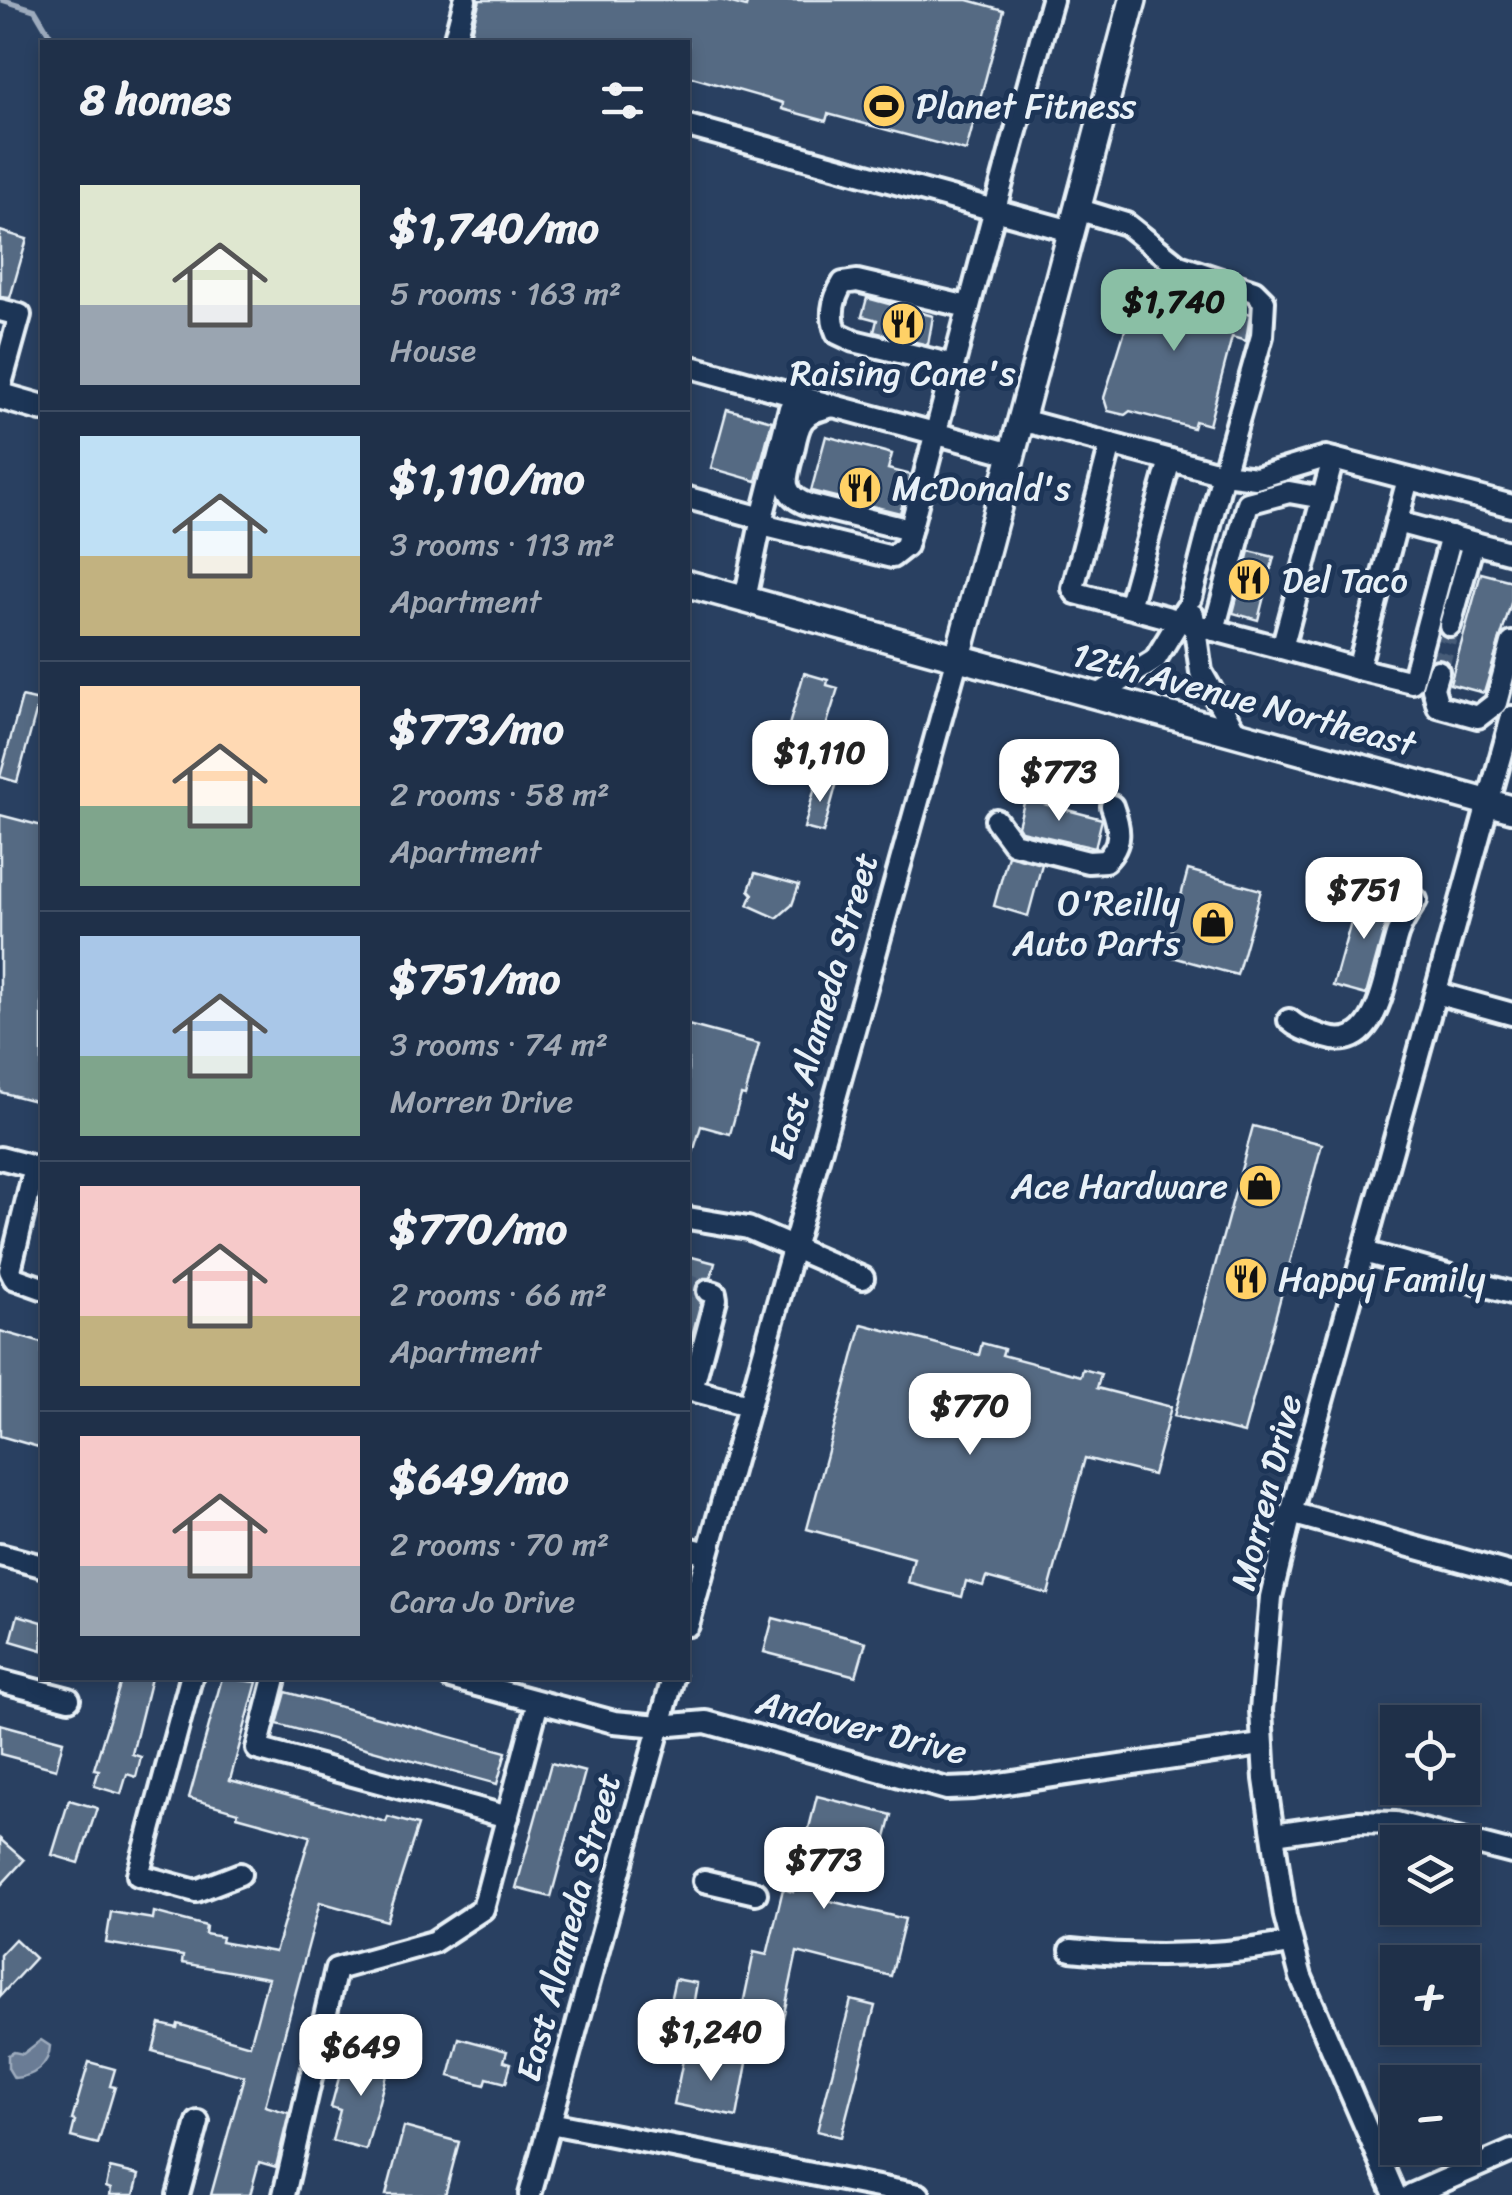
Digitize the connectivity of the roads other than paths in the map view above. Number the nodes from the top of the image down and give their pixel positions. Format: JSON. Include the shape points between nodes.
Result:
{"nodes":[{"id":1,"x":465,"y":0,"type":"edge"},
{"id":2,"x":1052,"y":0,"type":"edge"},
{"id":3,"x":1134,"y":0,"type":"edge"},
{"id":4,"x":455,"y":40,"type":"edge"},
{"id":5,"x":690,"y":127,"type":"edge"},
{"id":6,"x":993,"y":210,"type":"junction"},
{"id":7,"x":1074,"y":220,"type":"junction"},
{"id":8,"x":968,"y":307,"type":"junction"},
{"id":9,"x":0,"y":310,"type":"edge"},
{"id":10,"x":953,"y":365,"type":"junction"},
{"id":11,"x":690,"y":367,"type":"edge"},
{"id":12,"x":0,"y":387,"type":"edge"},
{"id":13,"x":0,"y":396,"type":"edge"},
{"id":14,"x":804,"y":398,"type":"junction"},
{"id":15,"x":832,"y":406,"type":"junction"},
{"id":16,"x":40,"y":407,"type":"edge"},
{"id":17,"x":1021,"y":420,"type":"junction"},
{"id":18,"x":935,"y":434,"type":"junction"},
{"id":19,"x":1111,"y":444,"type":"junction"},
{"id":20,"x":1012,"y":454,"type":"junction"},
{"id":21,"x":1170,"y":460,"type":"junction"},
{"id":22,"x":1334,"y":460,"type":"junction"},
{"id":23,"x":1223,"y":474,"type":"junction"},
{"id":24,"x":1408,"y":479,"type":"junction"},
{"id":25,"x":1323,"y":498,"type":"junction"},
{"id":26,"x":690,"y":499,"type":"edge"},
{"id":27,"x":1512,"y":506,"type":"edge"},
{"id":28,"x":762,"y":518,"type":"junction"},
{"id":29,"x":1397,"y":522,"type":"junction"},
{"id":30,"x":910,"y":530,"type":"junction"},
{"id":31,"x":1451,"y":536,"type":"junction"},
{"id":32,"x":1473,"y":542,"type":"junction"},
{"id":33,"x":1512,"y":552,"type":"edge"},
{"id":34,"x":690,"y":585,"type":"edge"},
{"id":35,"x":745,"y":599,"type":"junction"},
{"id":36,"x":1129,"y":607,"type":"junction"},
{"id":37,"x":1196,"y":625,"type":"junction"},
{"id":38,"x":1450,"y":625,"type":"tunnel mouth"},
{"id":39,"x":1512,"y":643,"type":"edge"},
{"id":40,"x":1282,"y":648,"type":"junction"},
{"id":41,"x":958,"y":656,"type":"junction"},
{"id":42,"x":1358,"y":669,"type":"junction"},
{"id":43,"x":1412,"y":682,"type":"junction"},
{"id":44,"x":1098,"y":695,"type":"junction"},
{"id":45,"x":1512,"y":717,"type":"edge"},
{"id":46,"x":1236,"y":733,"type":"junction"},
{"id":47,"x":1112,"y":806,"type":"dead end"},
{"id":48,"x":1500,"y":806,"type":"edge"},
{"id":49,"x":996,"y":820,"type":"dead end"},
{"id":50,"x":1416,"y":900,"type":"dead end"},
{"id":51,"x":1436,"y":993,"type":"junction"},
{"id":52,"x":1512,"y":1014,"type":"edge"},
{"id":53,"x":1289,"y":1020,"type":"dead end"},
{"id":54,"x":0,"y":1158,"type":"edge"},
{"id":55,"x":39,"y":1168,"type":"edge"},
{"id":56,"x":690,"y":1218,"type":"edge"},
{"id":57,"x":792,"y":1245,"type":"junction"},
{"id":58,"x":1364,"y":1252,"type":"junction"},
{"id":59,"x":864,"y":1278,"type":"dead end"},
{"id":60,"x":40,"y":1287,"type":"edge"},
{"id":61,"x":711,"y":1292,"type":"dead end"},
{"id":62,"x":1512,"y":1293,"type":"edge"},
{"id":63,"x":690,"y":1389,"type":"edge"},
{"id":64,"x":748,"y":1404,"type":"junction"},
{"id":65,"x":1291,"y":1514,"type":"junction"},
{"id":66,"x":697,"y":1551,"type":"edge"},
{"id":67,"x":0,"y":1554,"type":"edge"},
{"id":68,"x":40,"y":1565,"type":"edge"},
{"id":69,"x":1512,"y":1574,"type":"edge"},
{"id":70,"x":690,"y":1609,"type":"edge"},
{"id":71,"x":190,"y":1680,"type":"edge"},
{"id":72,"x":274,"y":1680,"type":"edge"},
{"id":73,"x":466,"y":1680,"type":"edge"},
{"id":74,"x":672,"y":1680,"type":"edge"},
{"id":75,"x":0,"y":1681,"type":"edge"},
{"id":76,"x":69,"y":1699,"type":"dead end"},
{"id":77,"x":538,"y":1702,"type":"junction"},
{"id":78,"x":660,"y":1726,"type":"junction"},
{"id":79,"x":1261,"y":1745,"type":"junction"},
{"id":80,"x":508,"y":1817,"type":"junction"},
{"id":81,"x":1274,"y":1834,"type":"junction"},
{"id":82,"x":1512,"y":1853,"type":"edge"},
{"id":83,"x":240,"y":1874,"type":"dead end"},
{"id":84,"x":704,"y":1880,"type":"dead end"},
{"id":85,"x":756,"y":1893,"type":"dead end"},
{"id":86,"x":1290,"y":1944,"type":"junction"},
{"id":87,"x":1071,"y":1950,"type":"dead end"},
{"id":88,"x":198,"y":2122,"type":"dead end"},
{"id":89,"x":550,"y":2123,"type":"junction"},
{"id":90,"x":1512,"y":2151,"type":"edge"},
{"id":91,"x":178,"y":2195,"type":"edge"},
{"id":92,"x":286,"y":2195,"type":"edge"},
{"id":93,"x":530,"y":2195,"type":"edge"},
{"id":94,"x":919,"y":2195,"type":"edge"},
{"id":95,"x":1396,"y":2195,"type":"edge"},
{"id":96,"x":1412,"y":2195,"type":"edge"}],
"edges":[{"from":1,"to":4,"type":"street"},
{"from":2,"to":6,"type":"street"},
{"from":3,"to":7,"type":"main road","name":"East Alameda Street"},
{"from":5,"to":6,"type":"street"},
{"from":6,"to":7,"type":"street"},
{"from":6,"to":8,"type":"street"},
{"from":7,"to":17,"type":"main road","name":"East Alameda Street"},
{"from":7,"to":23,"type":"street","via":[[1126,224],[1179,266],[1254,291],[1264,301],[1262,336]]},
{"from":8,"to":10,"type":"street"},
{"from":8,"to":10,"type":"street","via":[[857,281],[843,283],[832,309],[837,333]]},
{"from":9,"to":12,"type":"street","via":[[20,316]]},
{"from":10,"to":18,"type":"street"},
{"from":11,"to":14,"type":"street"},
{"from":13,"to":16,"type":"main road"},
{"from":14,"to":15,"type":"street"},
{"from":14,"to":28,"type":"street","via":[[790,408]]},
{"from":15,"to":18,"type":"street"},
{"from":15,"to":30,"type":"street","via":[[803,420],[786,480],[789,491],[795,500]]},
{"from":17,"to":19,"type":"street"},
{"from":17,"to":20,"type":"main road","name":"East Alameda Street"},
{"from":18,"to":20,"type":"street"},
{"from":18,"to":30,"type":"street"},
{"from":19,"to":21,"type":"street"},
{"from":19,"to":36,"type":"street","via":[[1073,588]]},
{"from":20,"to":41,"type":"main road","name":"East Alameda Street"},
{"from":21,"to":23,"type":"street"},
{"from":21,"to":36,"type":"street"},
{"from":22,"to":23,"type":"street","via":[[1256,478]]},
{"from":22,"to":24,"type":"street"},
{"from":22,"to":25,"type":"street"},
{"from":23,"to":37,"type":"street","via":[[1191,598]]},
{"from":24,"to":27,"type":"street"},
{"from":24,"to":29,"type":"street"},
{"from":25,"to":37,"type":"street","via":[[1288,492],[1248,503]]},
{"from":25,"to":40,"type":"street"},
{"from":26,"to":28,"type":"street"},
{"from":28,"to":30,"type":"street","via":[[770,528],[892,557],[906,546]]},
{"from":28,"to":35,"type":"street"},
{"from":29,"to":31,"type":"street"},
{"from":29,"to":42,"type":"street"},
{"from":31,"to":32,"type":"street"},
{"from":31,"to":43,"type":"street"},
{"from":32,"to":33,"type":"street"},
{"from":32,"to":38,"type":"street"},
{"from":34,"to":35,"type":"main road","name":"12th Avenue Northeast"},
{"from":35,"to":41,"type":"main road","name":"12th Avenue Northeast"},
{"from":36,"to":37,"type":"street"},
{"from":37,"to":40,"type":"street"},
{"from":37,"to":44,"type":"street"},
{"from":37,"to":46,"type":"street","via":[[1202,672]]},
{"from":39,"to":43,"type":"street","via":[[1496,703],[1478,717],[1438,706],[1436,679]]},
{"from":40,"to":42,"type":"street"},
{"from":41,"to":44,"type":"main road","name":"12th Avenue Northeast"},
{"from":41,"to":57,"type":"street","name":"East Alameda Street"},
{"from":42,"to":43,"type":"street"},
{"from":44,"to":46,"type":"main road","name":"12th Avenue Northeast"},
{"from":45,"to":48,"type":"street","name":"Morren Drive"},
{"from":46,"to":48,"type":"main road","name":"12th Avenue Northeast"},
{"from":47,"to":49,"type":"street","via":[[1120,826],[1117,851],[1106,861],[1013,843]]},
{"from":48,"to":51,"type":"street","name":"Morren Drive","via":[[1473,851]]},
{"from":50,"to":53,"type":"street","via":[[1399,930],[1372,1023],[1353,1039],[1333,1040]]},
{"from":51,"to":52,"type":"street"},
{"from":51,"to":58,"type":"street","name":"Morren Drive"},
{"from":54,"to":55,"type":"street"},
{"from":55,"to":60,"type":"street","via":[[10,1270]]},
{"from":56,"to":57,"type":"street","via":[[748,1228]]},
{"from":57,"to":59,"type":"street"},
{"from":57,"to":64,"type":"street","name":"East Alameda Street"},
{"from":58,"to":62,"type":"street"},
{"from":58,"to":65,"type":"street","name":"Morren Drive"},
{"from":61,"to":63,"type":"street","via":[[716,1298]]},
{"from":63,"to":64,"type":"street"},
{"from":64,"to":66,"type":"street","name":"East Alameda Street"},
{"from":65,"to":69,"type":"street"},
{"from":65,"to":79,"type":"street","name":"Morren Drive","via":[[1265,1641]]},
{"from":66,"to":70,"type":"street","name":"East Alameda Street"},
{"from":67,"to":68,"type":"street"},
{"from":71,"to":83,"type":"street","via":[[138,1875],[196,1892]]},
{"from":72,"to":80,"type":"street","via":[[256,1750]]},
{"from":73,"to":77,"type":"street","name":"Andover Drive"},
{"from":74,"to":78,"type":"street","name":"East Alameda Street"},
{"from":75,"to":76,"type":"street"},
{"from":77,"to":78,"type":"street","name":"Andover Drive"},
{"from":77,"to":80,"type":"street"},
{"from":78,"to":79,"type":"street","name":"Andover Drive","via":[[706,1722],[958,1789]]},
{"from":78,"to":89,"type":"street","name":"East Alameda Street"},
{"from":79,"to":81,"type":"street","name":"Morren Drive"},
{"from":80,"to":92,"type":"street","via":[[484,1910],[433,1942],[336,1969]]},
{"from":81,"to":82,"type":"street","via":[[1396,1823]]},
{"from":81,"to":86,"type":"street","name":"Morren Drive"},
{"from":84,"to":85,"type":"street"},
{"from":86,"to":87,"type":"street","via":[[1170,1956]]},
{"from":86,"to":95,"type":"street","name":"Morren Drive"},
{"from":88,"to":91,"type":"street"},
{"from":89,"to":93,"type":"street","name":"East Alameda Street"},
{"from":89,"to":94,"type":"street"},
{"from":90,"to":96,"type":"street"}]}
